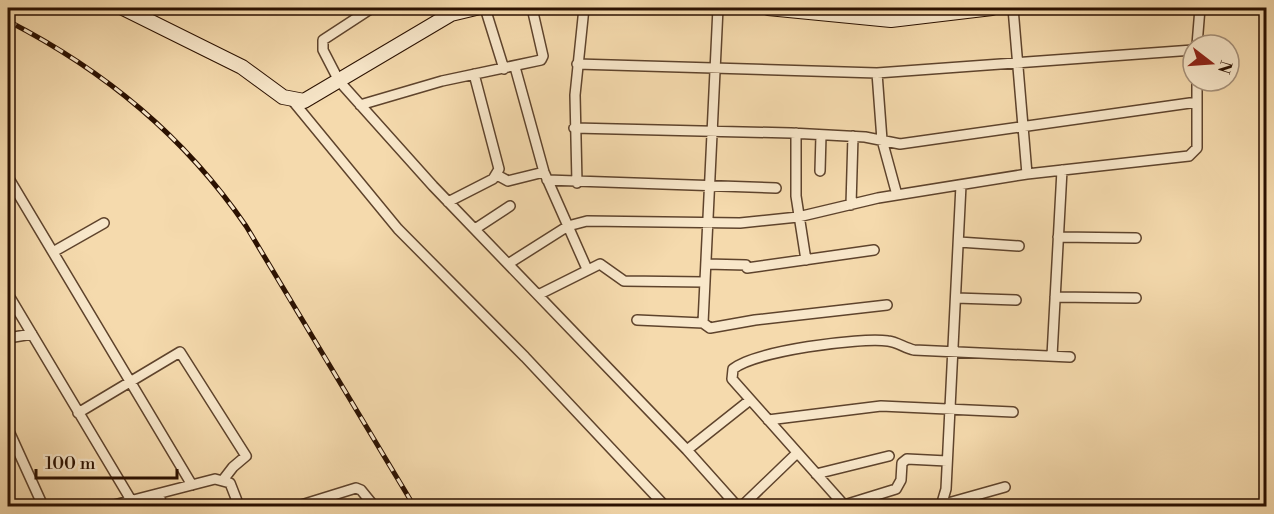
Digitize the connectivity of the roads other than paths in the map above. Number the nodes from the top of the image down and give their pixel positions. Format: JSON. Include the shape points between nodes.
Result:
{"nodes":[{"id":1,"x":123,"y":8,"type":"edge"},
{"id":2,"x":372,"y":8,"type":"edge"},
{"id":3,"x":476,"y":8,"type":"edge"},
{"id":4,"x":485,"y":8,"type":"edge"},
{"id":5,"x":532,"y":8,"type":"edge"},
{"id":6,"x":584,"y":8,"type":"edge"},
{"id":7,"x":718,"y":8,"type":"edge"},
{"id":8,"x":768,"y":8,"type":"edge"},
{"id":9,"x":992,"y":8,"type":"edge"},
{"id":10,"x":1013,"y":8,"type":"edge"},
{"id":11,"x":1200,"y":8,"type":"edge"},
{"id":12,"x":1198,"y":33,"type":"edge"},
{"id":13,"x":1181,"y":51,"type":"edge"},
{"id":14,"x":577,"y":64,"type":"junction"},
{"id":15,"x":1018,"y":64,"type":"junction"},
{"id":16,"x":515,"y":67,"type":"junction"},
{"id":17,"x":504,"y":69,"type":"junction"},
{"id":18,"x":716,"y":70,"type":"junction"},
{"id":19,"x":876,"y":73,"type":"junction"},
{"id":20,"x":474,"y":74,"type":"junction"},
{"id":21,"x":339,"y":81,"type":"junction"},
{"id":22,"x":1197,"y":93,"type":"edge"},
{"id":23,"x":292,"y":100,"type":"junction"},
{"id":24,"x":1197,"y":102,"type":"junction"},
{"id":25,"x":360,"y":105,"type":"junction"},
{"id":26,"x":574,"y":128,"type":"junction"},
{"id":27,"x":1023,"y":128,"type":"junction"},
{"id":28,"x":714,"y":131,"type":"junction"},
{"id":29,"x":796,"y":133,"type":"junction"},
{"id":30,"x":821,"y":135,"type":"junction"},
{"id":31,"x":853,"y":136,"type":"junction"},
{"id":32,"x":882,"y":141,"type":"junction"},
{"id":33,"x":1062,"y":170,"type":"junction"},
{"id":34,"x":820,"y":171,"type":"dead end"},
{"id":35,"x":1027,"y":174,"type":"junction"},
{"id":36,"x":496,"y":175,"type":"junction"},
{"id":37,"x":546,"y":176,"type":"junction"},
{"id":38,"x":8,"y":177,"type":"edge"},
{"id":39,"x":577,"y":183,"type":"junction"},
{"id":40,"x":710,"y":185,"type":"junction"},
{"id":41,"x":961,"y":185,"type":"junction"},
{"id":42,"x":776,"y":188,"type":"dead end"},
{"id":43,"x":897,"y":195,"type":"junction"},
{"id":44,"x":448,"y":202,"type":"junction"},
{"id":45,"x":851,"y":205,"type":"junction"},
{"id":46,"x":510,"y":206,"type":"dead end"},
{"id":47,"x":798,"y":217,"type":"junction"},
{"id":48,"x":104,"y":223,"type":"dead end"},
{"id":49,"x":709,"y":223,"type":"junction"},
{"id":50,"x":568,"y":226,"type":"junction"},
{"id":51,"x":475,"y":229,"type":"junction"},
{"id":52,"x":1058,"y":237,"type":"junction"},
{"id":53,"x":1136,"y":238,"type":"dead end"},
{"id":54,"x":959,"y":242,"type":"junction"},
{"id":55,"x":1019,"y":246,"type":"dead end"},
{"id":56,"x":874,"y":250,"type":"dead end"},
{"id":57,"x":53,"y":252,"type":"junction"},
{"id":58,"x":806,"y":260,"type":"junction"},
{"id":59,"x":508,"y":264,"type":"junction"},
{"id":60,"x":706,"y":264,"type":"junction"},
{"id":61,"x":588,"y":269,"type":"junction"},
{"id":62,"x":704,"y":282,"type":"junction"},
{"id":63,"x":8,"y":294,"type":"edge"},
{"id":64,"x":538,"y":295,"type":"junction"},
{"id":65,"x":1055,"y":297,"type":"junction"},
{"id":66,"x":956,"y":298,"type":"junction"},
{"id":67,"x":1136,"y":298,"type":"dead end"},
{"id":68,"x":1016,"y":300,"type":"dead end"},
{"id":69,"x":887,"y":305,"type":"dead end"},
{"id":70,"x":637,"y":320,"type":"dead end"},
{"id":71,"x":703,"y":323,"type":"junction"},
{"id":72,"x":32,"y":334,"type":"junction"},
{"id":73,"x":8,"y":338,"type":"edge"},
{"id":74,"x":953,"y":354,"type":"junction"},
{"id":75,"x":1052,"y":356,"type":"junction"},
{"id":76,"x":1070,"y":357,"type":"dead end"},
{"id":77,"x":131,"y":380,"type":"junction"},
{"id":78,"x":750,"y":400,"type":"junction"},
{"id":79,"x":951,"y":407,"type":"junction"},
{"id":80,"x":1013,"y":412,"type":"dead end"},
{"id":81,"x":78,"y":413,"type":"junction"},
{"id":82,"x":768,"y":420,"type":"junction"},
{"id":83,"x":8,"y":429,"type":"edge"},
{"id":84,"x":687,"y":450,"type":"junction"},
{"id":85,"x":797,"y":453,"type":"junction"},
{"id":86,"x":889,"y":456,"type":"dead end"},
{"id":87,"x":948,"y":461,"type":"junction"},
{"id":88,"x":816,"y":474,"type":"junction"},
{"id":89,"x":224,"y":480,"type":"junction"},
{"id":90,"x":192,"y":485,"type":"junction"},
{"id":91,"x":1005,"y":487,"type":"dead end"},
{"id":92,"x":159,"y":494,"type":"junction"},
{"id":93,"x":131,"y":500,"type":"junction"},
{"id":94,"x":843,"y":506,"type":"edge"},
{"id":95,"x":941,"y":506,"type":"edge"},
{"id":96,"x":43,"y":507,"type":"edge"},
{"id":97,"x":110,"y":507,"type":"edge"},
{"id":98,"x":162,"y":507,"type":"edge"},
{"id":99,"x":239,"y":507,"type":"edge"},
{"id":100,"x":298,"y":507,"type":"edge"},
{"id":101,"x":374,"y":507,"type":"edge"},
{"id":102,"x":665,"y":507,"type":"edge"},
{"id":103,"x":737,"y":507,"type":"edge"},
{"id":104,"x":742,"y":507,"type":"edge"}],
"edges":[{"from":1,"to":23,"type":"street","via":[[242,67]]},
{"from":2,"to":21,"type":"street","via":[[323,40],[323,50]]},
{"from":3,"to":21,"type":"street","via":[[451,14]]},
{"from":4,"to":17,"type":"street"},
{"from":5,"to":16,"type":"street","via":[[543,58]]},
{"from":6,"to":14,"type":"street"},
{"from":7,"to":18,"type":"street"},
{"from":8,"to":9,"type":"street","via":[[891,20]]},
{"from":10,"to":15,"type":"street"},
{"from":11,"to":12,"type":"street"},
{"from":13,"to":15,"type":"street"},
{"from":14,"to":18,"type":"street"},
{"from":14,"to":26,"type":"street"},
{"from":15,"to":19,"type":"street"},
{"from":15,"to":27,"type":"street"},
{"from":16,"to":17,"type":"street"},
{"from":16,"to":37,"type":"street"},
{"from":17,"to":20,"type":"street"},
{"from":18,"to":19,"type":"street"},
{"from":18,"to":28,"type":"street"},
{"from":19,"to":32,"type":"street"},
{"from":20,"to":25,"type":"street"},
{"from":20,"to":36,"type":"street","via":[[498,166]]},
{"from":21,"to":23,"type":"street","via":[[304,101]]},
{"from":21,"to":25,"type":"street"},
{"from":22,"to":24,"type":"street"},
{"from":23,"to":102,"type":"street","via":[[398,229]]},
{"from":24,"to":27,"type":"street"},
{"from":24,"to":33,"type":"street","via":[[1197,148],[1189,156]]},
{"from":25,"to":44,"type":"street"},
{"from":26,"to":28,"type":"street"},
{"from":26,"to":39,"type":"street"},
{"from":27,"to":32,"type":"street","via":[[900,144]]},
{"from":27,"to":35,"type":"street"},
{"from":28,"to":29,"type":"street"},
{"from":28,"to":40,"type":"street"},
{"from":29,"to":30,"type":"street"},
{"from":29,"to":47,"type":"street"},
{"from":30,"to":31,"type":"street"},
{"from":30,"to":34,"type":"street"},
{"from":31,"to":32,"type":"street"},
{"from":31,"to":45,"type":"street"},
{"from":32,"to":43,"type":"street"},
{"from":33,"to":35,"type":"street"},
{"from":33,"to":52,"type":"street"},
{"from":35,"to":41,"type":"street"},
{"from":36,"to":37,"type":"street","via":[[508,181]]},
{"from":36,"to":44,"type":"street"},
{"from":37,"to":39,"type":"street"},
{"from":37,"to":50,"type":"street"},
{"from":38,"to":57,"type":"street"},
{"from":39,"to":40,"type":"street"},
{"from":40,"to":42,"type":"street"},
{"from":40,"to":49,"type":"street"},
{"from":41,"to":43,"type":"street"},
{"from":41,"to":54,"type":"street"},
{"from":43,"to":45,"type":"street"},
{"from":44,"to":51,"type":"street"},
{"from":45,"to":47,"type":"street"},
{"from":46,"to":51,"type":"street"},
{"from":47,"to":49,"type":"street"},
{"from":47,"to":58,"type":"street"},
{"from":48,"to":57,"type":"street"},
{"from":49,"to":50,"type":"street","via":[[587,221]]},
{"from":49,"to":60,"type":"street"},
{"from":50,"to":59,"type":"street"},
{"from":50,"to":61,"type":"street"},
{"from":51,"to":59,"type":"street"},
{"from":52,"to":53,"type":"street"},
{"from":52,"to":65,"type":"street"},
{"from":54,"to":55,"type":"street"},
{"from":54,"to":66,"type":"street"},
{"from":56,"to":58,"type":"street"},
{"from":57,"to":77,"type":"street"},
{"from":58,"to":60,"type":"street","via":[[747,266]]},
{"from":59,"to":64,"type":"street"},
{"from":60,"to":62,"type":"street"},
{"from":61,"to":62,"type":"street","via":[[604,265],[624,281]]},
{"from":61,"to":64,"type":"street"},
{"from":62,"to":71,"type":"street"},
{"from":63,"to":72,"type":"street"},
{"from":64,"to":84,"type":"street"},
{"from":65,"to":67,"type":"street"},
{"from":65,"to":75,"type":"street"},
{"from":66,"to":68,"type":"street"},
{"from":66,"to":74,"type":"street"},
{"from":69,"to":71,"type":"street","via":[[710,328]]},
{"from":70,"to":71,"type":"street"},
{"from":72,"to":73,"type":"street"},
{"from":72,"to":81,"type":"street"},
{"from":74,"to":75,"type":"street"},
{"from":74,"to":78,"type":"street","via":[[914,350],[882,340],[780,353],[733,369],[732,379]]},
{"from":74,"to":79,"type":"street"},
{"from":75,"to":76,"type":"street"},
{"from":77,"to":81,"type":"street"},
{"from":77,"to":89,"type":"street","via":[[176,353],[184,354],[245,454]]},
{"from":77,"to":90,"type":"street"},
{"from":78,"to":82,"type":"street"},
{"from":78,"to":84,"type":"street"},
{"from":79,"to":80,"type":"street"},
{"from":79,"to":82,"type":"street","via":[[881,406]]},
{"from":79,"to":87,"type":"street"},
{"from":81,"to":93,"type":"street"},
{"from":82,"to":85,"type":"street"},
{"from":83,"to":96,"type":"street"},
{"from":84,"to":103,"type":"street"},
{"from":85,"to":88,"type":"street"},
{"from":85,"to":104,"type":"street"},
{"from":86,"to":88,"type":"street"},
{"from":87,"to":94,"type":"street","via":[[904,460],[896,489]]},
{"from":87,"to":95,"type":"street"},
{"from":88,"to":94,"type":"street"},
{"from":89,"to":90,"type":"street"},
{"from":89,"to":99,"type":"street","via":[[234,488]]},
{"from":90,"to":92,"type":"street"},
{"from":91,"to":95,"type":"street"},
{"from":92,"to":93,"type":"street"},
{"from":92,"to":98,"type":"street"},
{"from":93,"to":97,"type":"street"},
{"from":100,"to":101,"type":"street","via":[[356,488]]}]}
